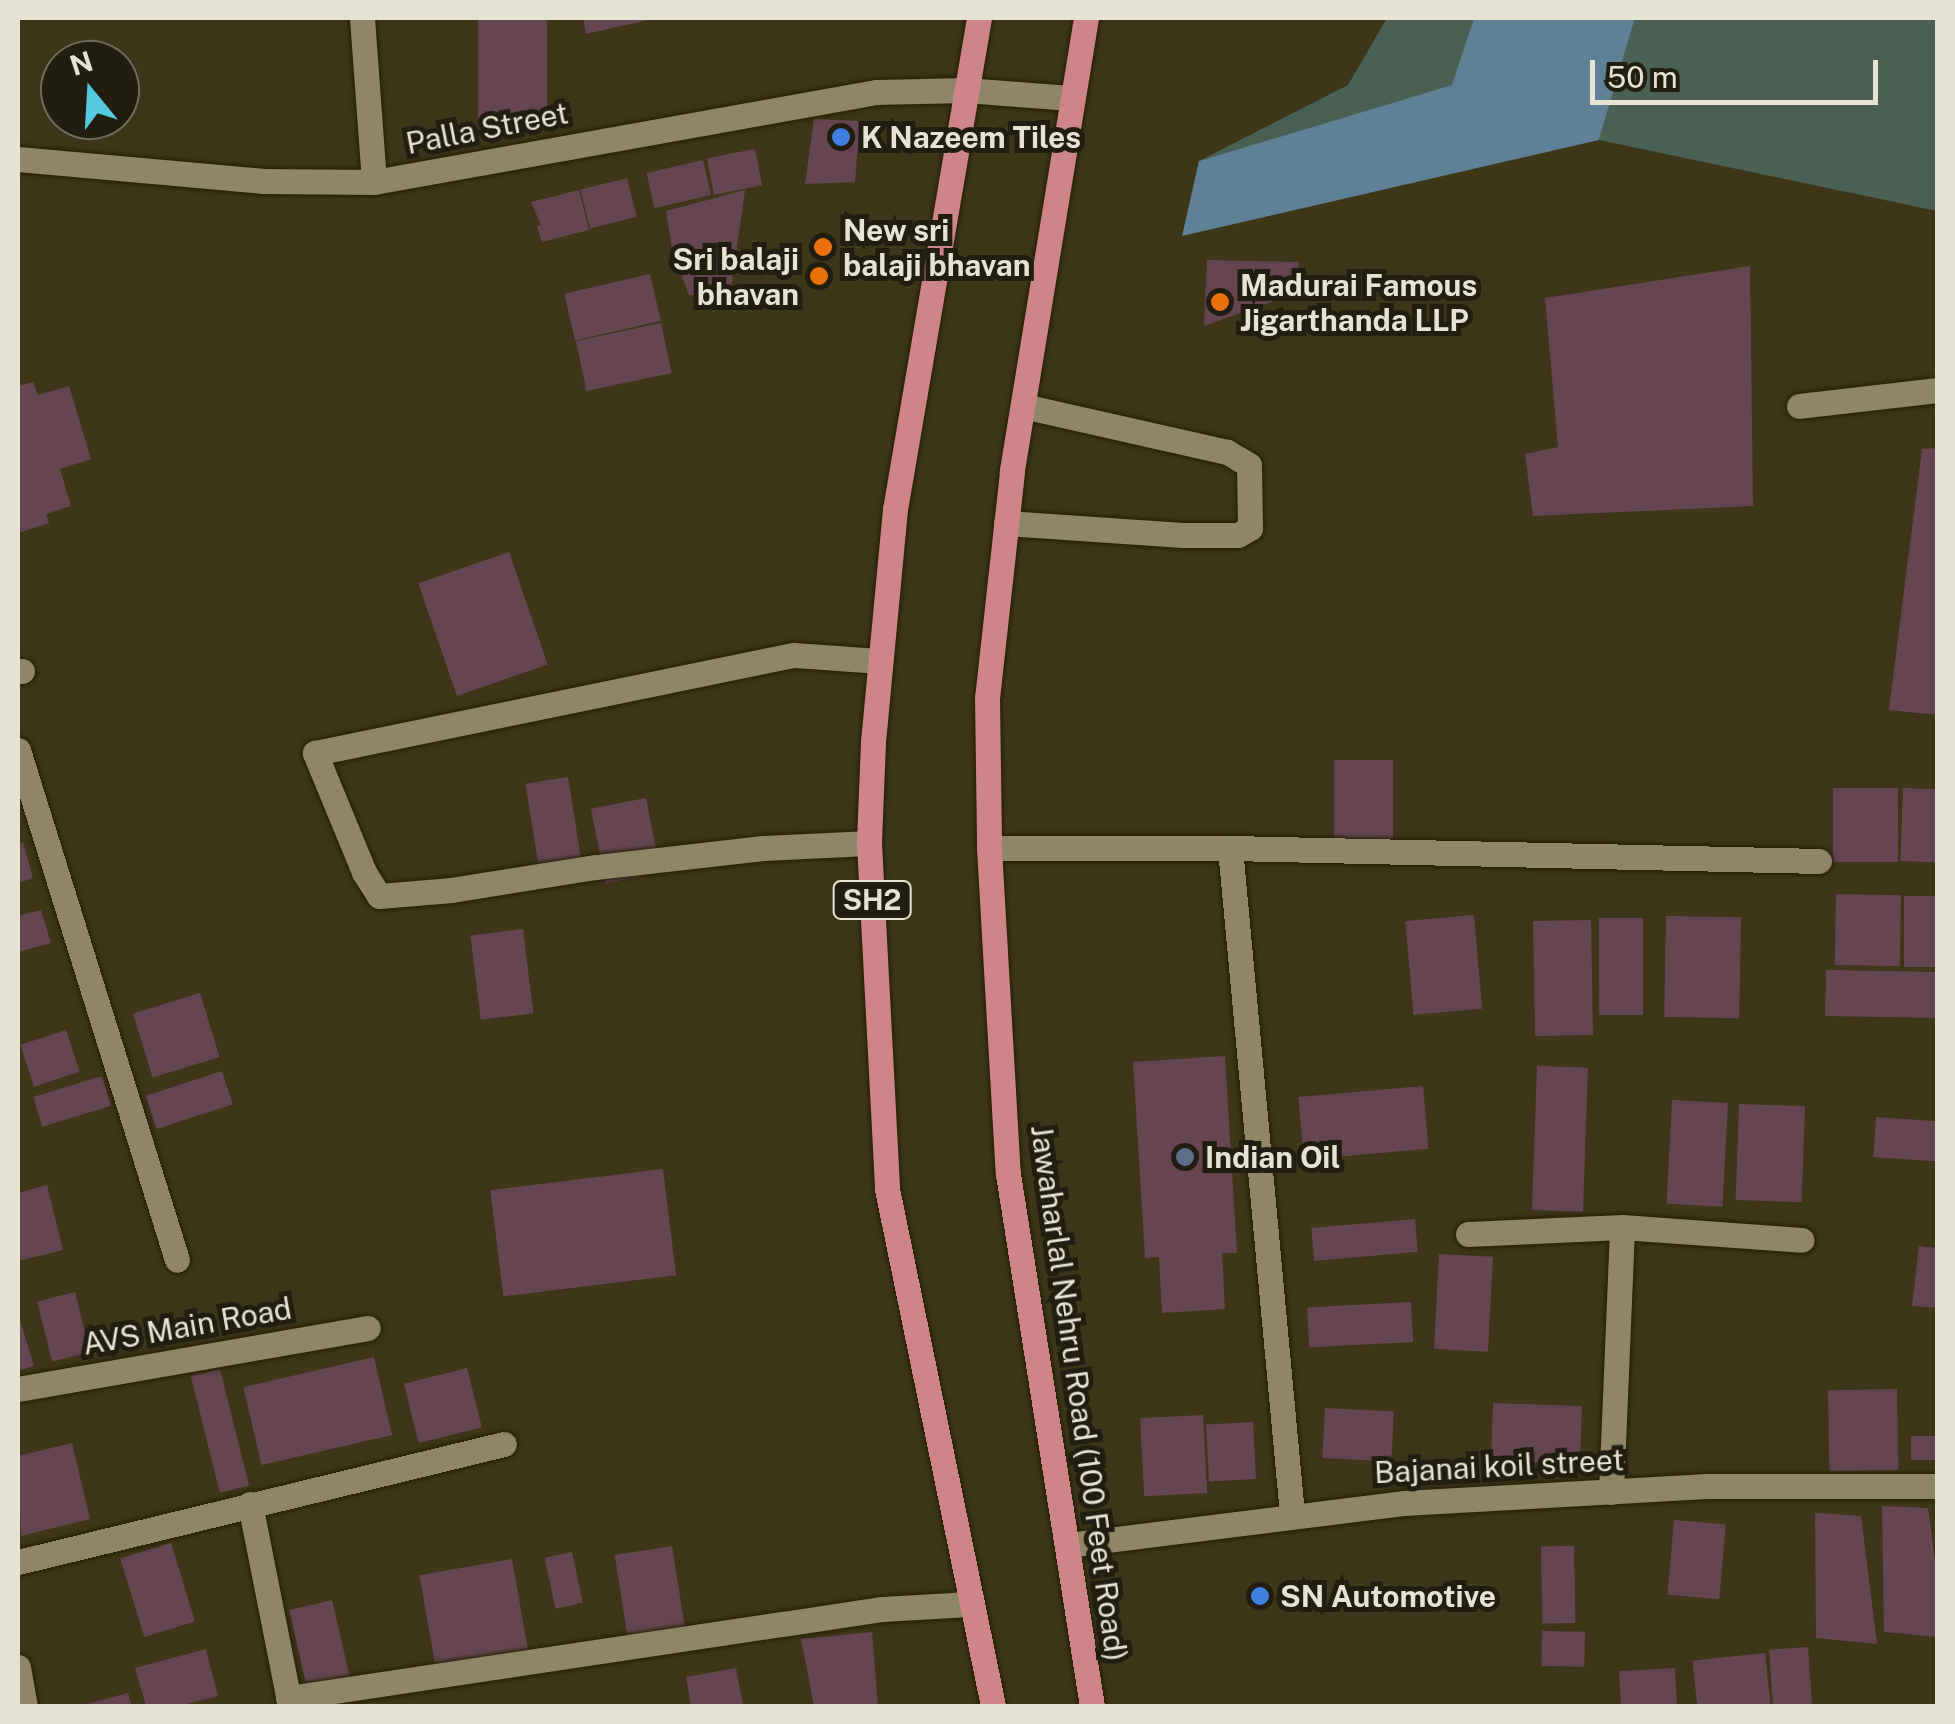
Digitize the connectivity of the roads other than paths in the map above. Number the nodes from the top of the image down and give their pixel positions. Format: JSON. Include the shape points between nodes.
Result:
{"nodes":[{"id":1,"x":362,"y":18,"type":"edge"},
{"id":2,"x":978,"y":18,"type":"edge"},
{"id":3,"x":1086,"y":18,"type":"edge"},
{"id":4,"x":965,"y":90,"type":"junction"},
{"id":5,"x":1071,"y":98,"type":"junction"},
{"id":6,"x":18,"y":159,"type":"edge"},
{"id":7,"x":374,"y":182,"type":"junction"},
{"id":8,"x":1938,"y":390,"type":"edge"},
{"id":9,"x":1023,"y":406,"type":"junction"},
{"id":10,"x":1799,"y":406,"type":"dead end"},
{"id":11,"x":1006,"y":523,"type":"junction"},
{"id":12,"x":880,"y":661,"type":"junction"},
{"id":13,"x":18,"y":750,"type":"edge"},
{"id":14,"x":869,"y":843,"type":"junction"},
{"id":15,"x":989,"y":848,"type":"junction"},
{"id":16,"x":1230,"y":848,"type":"junction"},
{"id":17,"x":1819,"y":861,"type":"dead end"},
{"id":18,"x":1622,"y":1227,"type":"junction"},
{"id":19,"x":1468,"y":1234,"type":"dead end"},
{"id":20,"x":1802,"y":1240,"type":"dead end"},
{"id":21,"x":177,"y":1260,"type":"dead end"},
{"id":22,"x":368,"y":1328,"type":"dead end"},
{"id":23,"x":18,"y":1389,"type":"edge"},
{"id":24,"x":504,"y":1444,"type":"dead end"},
{"id":25,"x":1938,"y":1486,"type":"edge"},
{"id":26,"x":1611,"y":1492,"type":"junction"},
{"id":27,"x":250,"y":1504,"type":"junction"},
{"id":28,"x":1292,"y":1514,"type":"junction"},
{"id":29,"x":1067,"y":1545,"type":"junction"},
{"id":30,"x":18,"y":1562,"type":"edge"},
{"id":31,"x":970,"y":1604,"type":"junction"},
{"id":32,"x":18,"y":1668,"type":"edge"},
{"id":33,"x":289,"y":1702,"type":"edge"},
{"id":34,"x":24,"y":1706,"type":"edge"},
{"id":35,"x":993,"y":1706,"type":"edge"},
{"id":36,"x":1092,"y":1706,"type":"edge"}],
"edges":[{"from":1,"to":7,"type":"street"},
{"from":2,"to":4,"type":"main road","number":"SH2"},
{"from":3,"to":5,"type":"main road","name":"Jawaharlal Nehru Road (100 Feet Road)"},
{"from":4,"to":5,"type":"street","name":"Palla Street"},
{"from":4,"to":7,"type":"street","name":"Palla Street","via":[[876,92]]},
{"from":4,"to":12,"type":"main road","number":"SH2","via":[[896,509]]},
{"from":5,"to":9,"type":"main road","name":"Jawaharlal Nehru Road (100 Feet Road)"},
{"from":6,"to":7,"type":"street","name":"Palla Street","via":[[264,180]]},
{"from":8,"to":10,"type":"street"},
{"from":9,"to":11,"type":"main road","name":"Jawaharlal Nehru Road (100 Feet Road)"},
{"from":9,"to":11,"type":"street","via":[[1228,452],[1249,465],[1250,528],[1238,535],[1183,536]]},
{"from":11,"to":15,"type":"main road","name":"Jawaharlal Nehru Road (100 Feet Road)","via":[[987,697]]},
{"from":12,"to":14,"type":"main road","number":"SH2"},
{"from":12,"to":14,"type":"street","via":[[794,655],[315,753],[378,896],[762,848]]},
{"from":13,"to":21,"type":"street"},
{"from":14,"to":31,"type":"main road","number":"SH2","via":[[887,1189]]},
{"from":15,"to":16,"type":"street"},
{"from":15,"to":29,"type":"main road","name":"Jawaharlal Nehru Road (100 Feet Road)","via":[[1008,1174]]},
{"from":16,"to":17,"type":"street"},
{"from":16,"to":28,"type":"street"},
{"from":18,"to":19,"type":"street"},
{"from":18,"to":20,"type":"street"},
{"from":18,"to":26,"type":"street"},
{"from":22,"to":23,"type":"street","name":"AVS Main Road"},
{"from":24,"to":27,"type":"street"},
{"from":25,"to":26,"type":"street","name":"Bajanai koil street"},
{"from":26,"to":28,"type":"street","name":"Bajanai koil street"},
{"from":27,"to":30,"type":"street"},
{"from":27,"to":33,"type":"street"},
{"from":28,"to":29,"type":"street","name":"Bajanai koil street"},
{"from":29,"to":36,"type":"main road","name":"Jawaharlal Nehru Road (100 Feet Road)"},
{"from":31,"to":33,"type":"street","via":[[882,1609]]},
{"from":31,"to":35,"type":"main road","number":"SH2"},
{"from":32,"to":34,"type":"street"}]}
